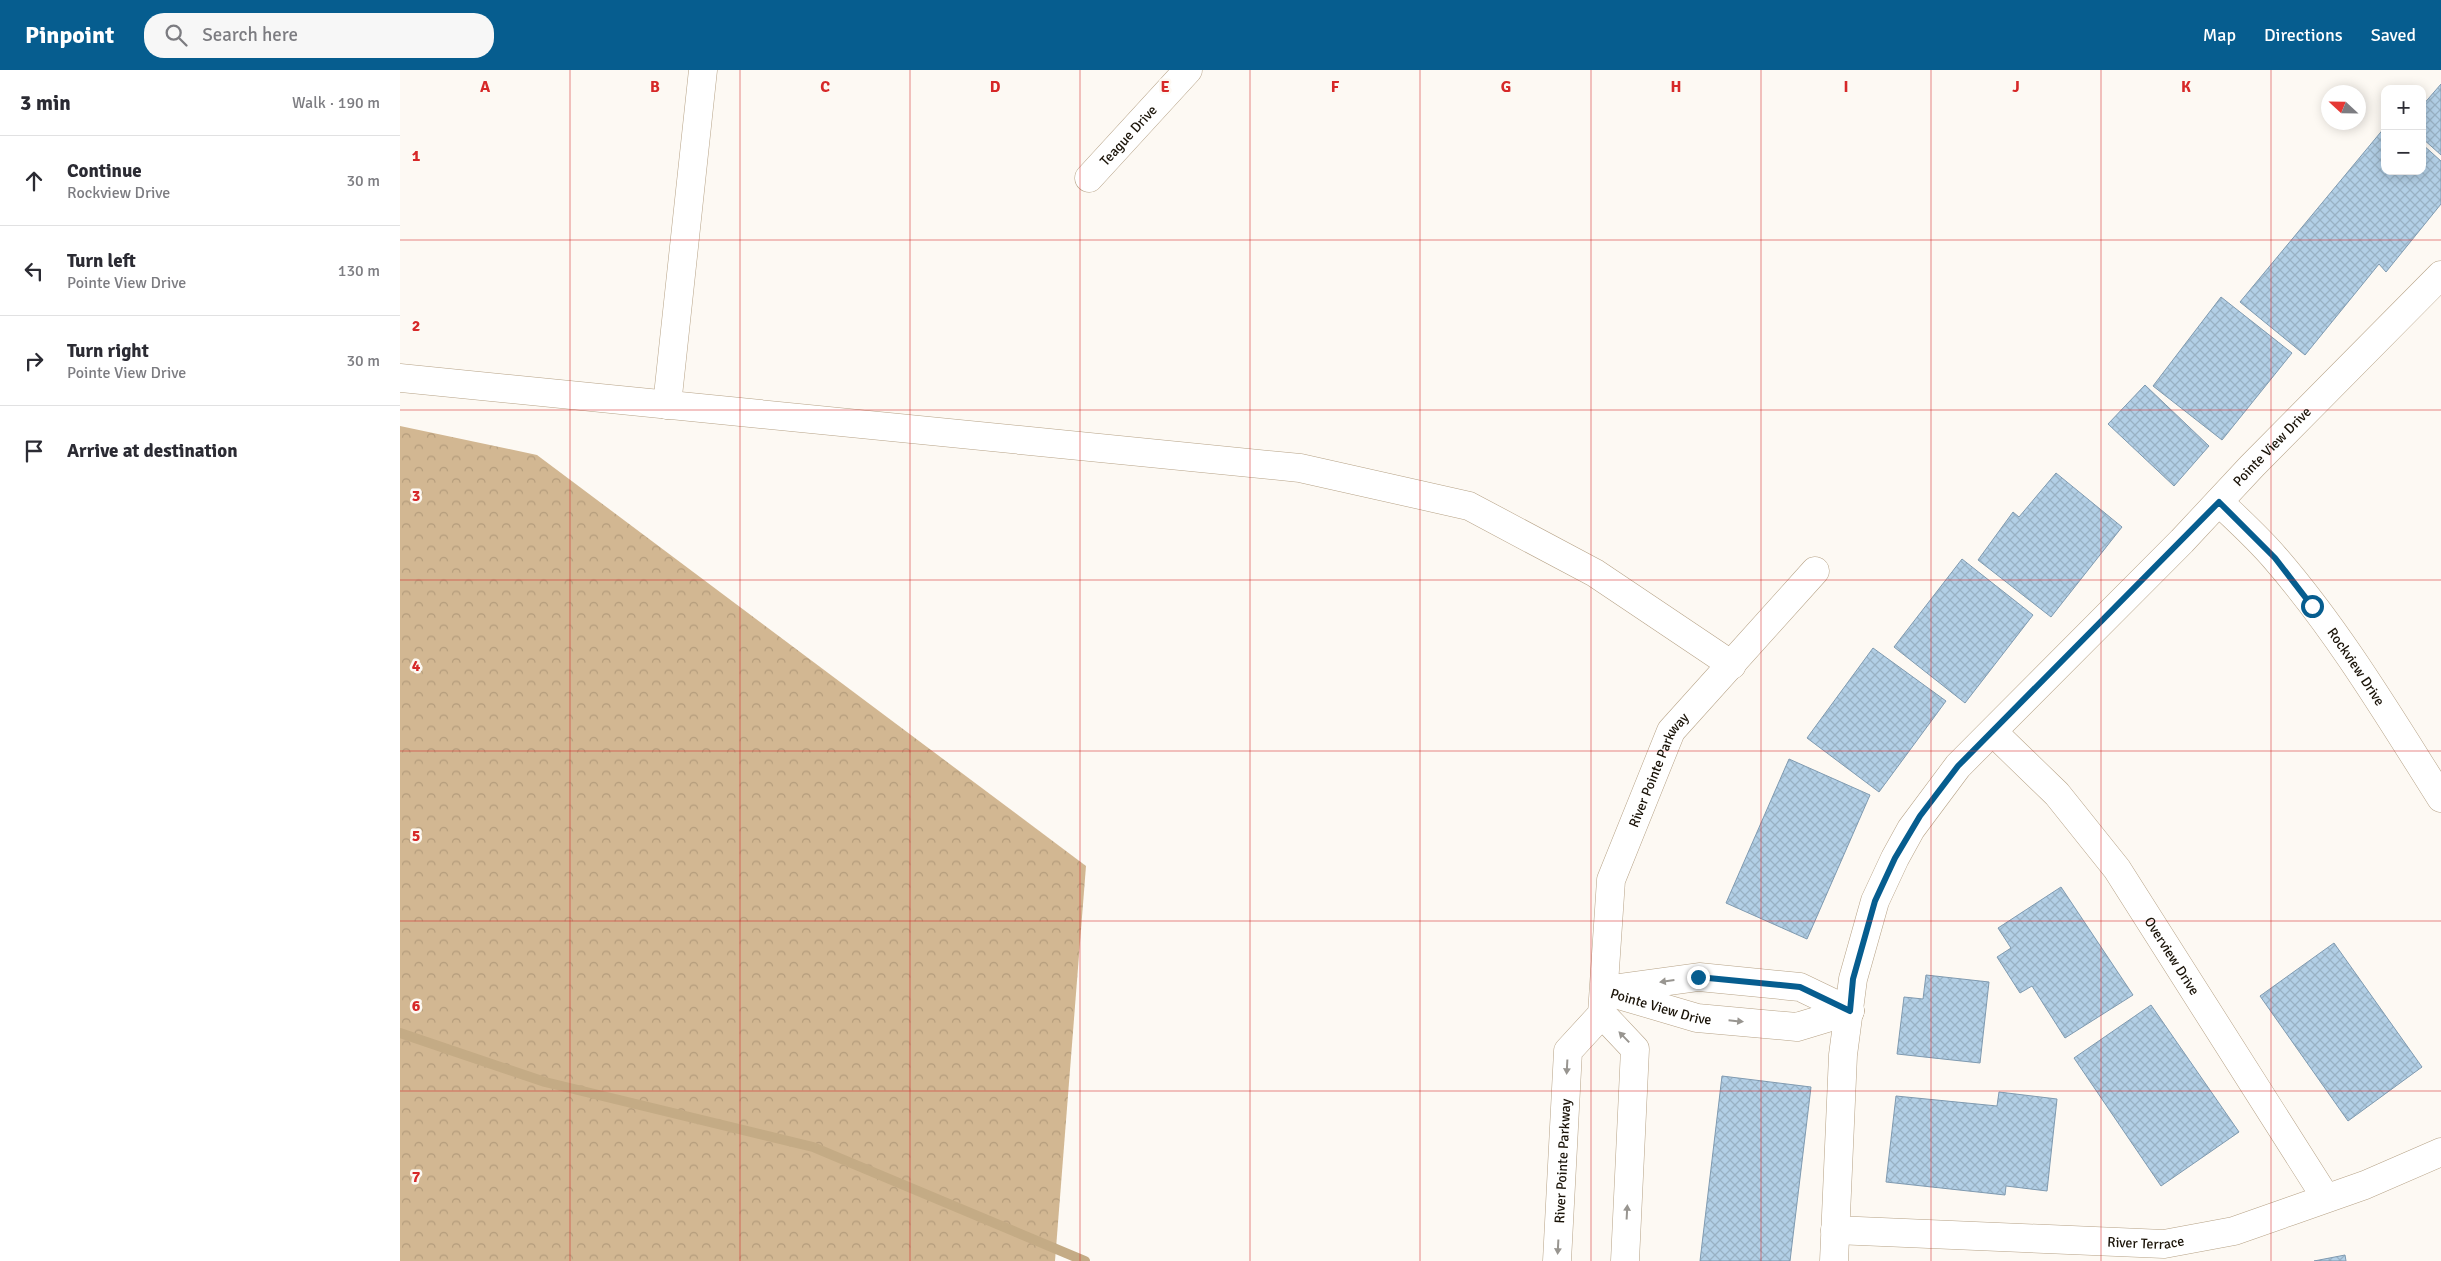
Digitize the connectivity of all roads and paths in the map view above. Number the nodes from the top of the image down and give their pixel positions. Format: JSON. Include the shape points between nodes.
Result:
{"nodes":[{"id":1,"x":703,"y":70,"type":"edge"},
{"id":2,"x":1188,"y":70,"type":"edge"},
{"id":3,"x":1089,"y":178,"type":"dead end"},
{"id":4,"x":2441,"y":275,"type":"edge"},
{"id":5,"x":400,"y":378,"type":"edge"},
{"id":6,"x":667,"y":405,"type":"junction"},
{"id":7,"x":2219,"y":502,"type":"junction"},
{"id":8,"x":1815,"y":571,"type":"dead end"},
{"id":9,"x":1732,"y":665,"type":"junction"},
{"id":10,"x":1993,"y":732,"type":"junction"},
{"id":11,"x":2441,"y":798,"type":"edge"},
{"id":12,"x":1603,"y":1002,"type":"junction"},
{"id":13,"x":1850,"y":1011,"type":"junction"},
{"id":14,"x":2441,"y":1152,"type":"edge"},
{"id":15,"x":2326,"y":1198,"type":"junction"},
{"id":16,"x":1836,"y":1230,"type":"junction"},
{"id":17,"x":1557,"y":1261,"type":"edge"},
{"id":18,"x":1625,"y":1261,"type":"edge"},
{"id":19,"x":1834,"y":1261,"type":"edge"}],
"edges":[{"from":1,"to":6,"type":"street"},
{"from":2,"to":3,"type":"street","name":"Teague Drive"},
{"from":4,"to":7,"type":"street","name":"Pointe View Drive"},
{"from":5,"to":6,"type":"street"},
{"from":6,"to":9,"type":"street","via":[[1300,468],[1469,506],[1595,573]]},
{"from":7,"to":10,"type":"street","name":"Pointe View Drive"},
{"from":7,"to":11,"type":"street","name":"Rockview Drive","via":[[2255,536],[2295,582],[2368,683]]},
{"from":8,"to":9,"type":"street","name":"River Pointe Parkway"},
{"from":9,"to":12,"type":"street","name":"River Pointe Parkway","via":[[1671,731],[1611,880]]},
{"from":10,"to":13,"type":"street","name":"Pointe View Drive","via":[[1940,787],[1895,858],[1875,901],[1853,979]]},
{"from":10,"to":15,"type":"street","name":"Overview Drive","via":[[2058,794],[2117,869]]},
{"from":12,"to":13,"type":"street","name":"Pointe View Drive","one_way":true,"via":[[1697,1018],[1797,1027]]},
{"from":13,"to":12,"type":"street","name":"Pointe View Drive","one_way":true,"via":[[1800,987],[1698,977]]},
{"from":12,"to":17,"type":"street","name":"River Pointe Parkway","one_way":true,"via":[[1568,1050]]},
{"from":18,"to":12,"type":"street","one_way":true,"via":[[1635,1049]]},
{"from":13,"to":16,"type":"street","name":"Pointe View Drive","via":[[1843,1056]]},
{"from":14,"to":15,"type":"street","name":"River Terrace"},
{"from":15,"to":16,"type":"street","name":"River Terrace","via":[[2234,1230],[2164,1244]]},
{"from":16,"to":19,"type":"street","name":"Pointe View Drive"}]}
